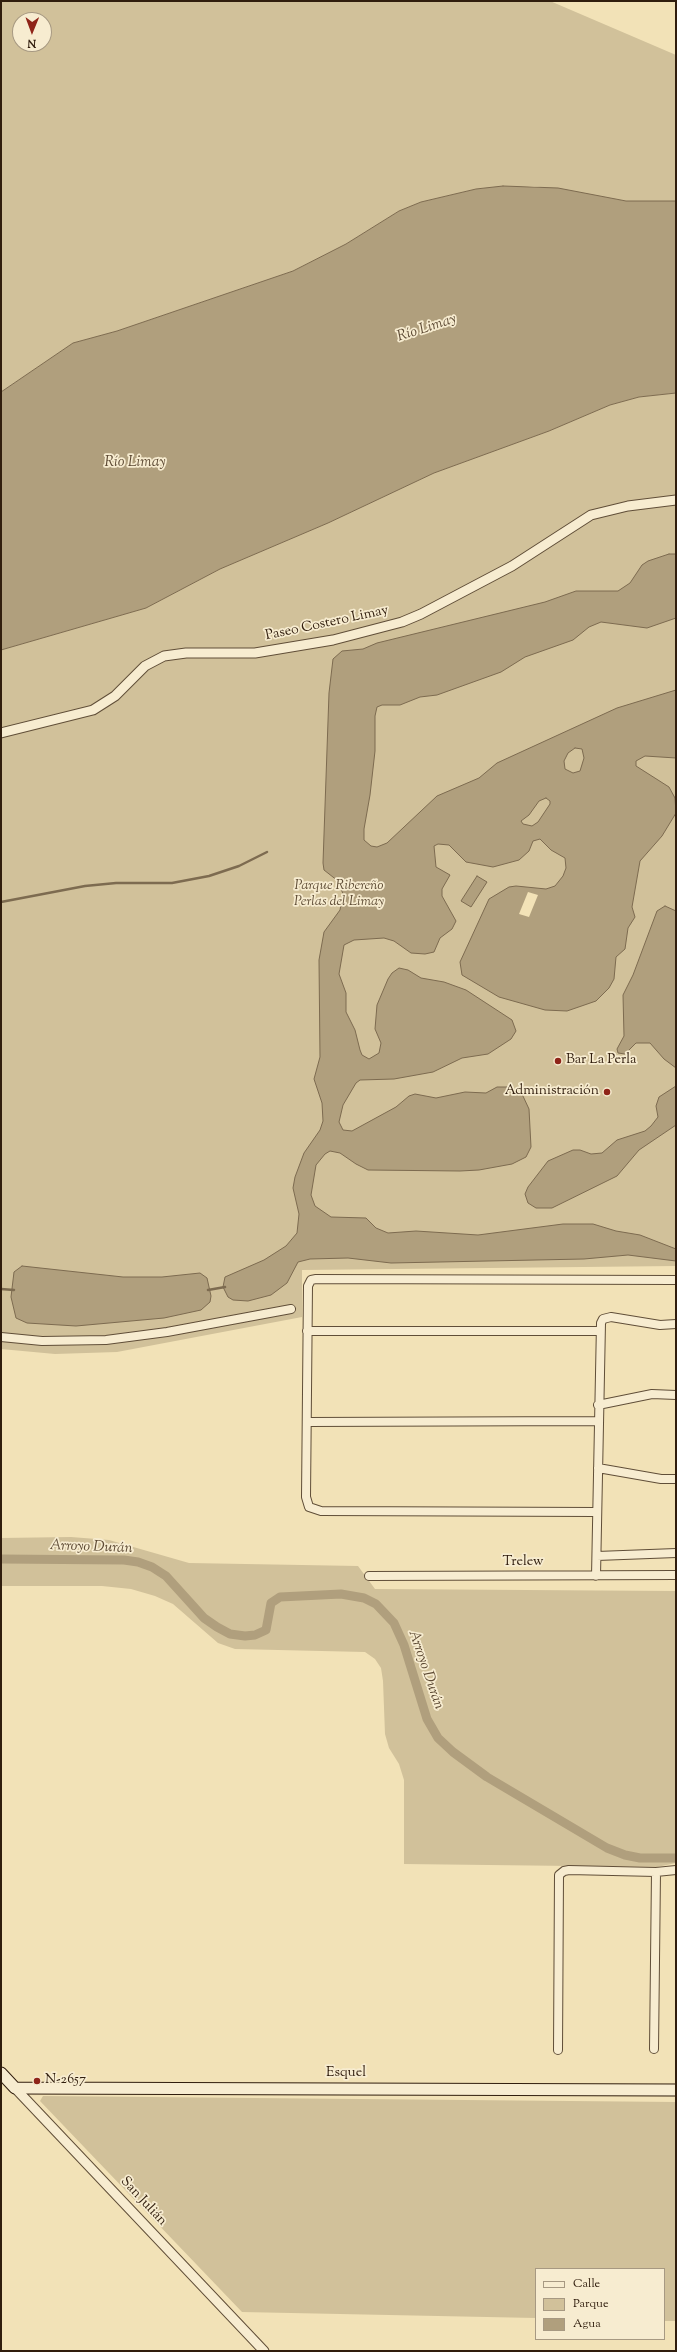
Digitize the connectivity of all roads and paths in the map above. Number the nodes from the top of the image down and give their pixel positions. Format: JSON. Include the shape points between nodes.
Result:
{"nodes":[{"id":1,"x":676,"y":500,"type":"edge"},
{"id":2,"x":1,"y":733,"type":"edge"},
{"id":3,"x":676,"y":1280,"type":"edge"},
{"id":4,"x":291,"y":1309,"type":"dead end"},
{"id":5,"x":676,"y":1324,"type":"edge"},
{"id":6,"x":307,"y":1330,"type":"junction"},
{"id":7,"x":599,"y":1331,"type":"junction"},
{"id":8,"x":1,"y":1337,"type":"edge"},
{"id":9,"x":676,"y":1395,"type":"edge"},
{"id":10,"x":598,"y":1406,"type":"junction"},
{"id":11,"x":598,"y":1421,"type":"junction"},
{"id":12,"x":306,"y":1422,"type":"junction"},
{"id":13,"x":598,"y":1468,"type":"junction"},
{"id":14,"x":676,"y":1479,"type":"edge"},
{"id":15,"x":597,"y":1512,"type":"junction"},
{"id":16,"x":676,"y":1553,"type":"edge"},
{"id":17,"x":597,"y":1556,"type":"junction"},
{"id":18,"x":369,"y":1576,"type":"dead end"},
{"id":19,"x":596,"y":1576,"type":"junction"},
{"id":20,"x":676,"y":1576,"type":"edge"},
{"id":21,"x":676,"y":1870,"type":"edge"},
{"id":22,"x":656,"y":1872,"type":"junction"},
{"id":23,"x":654,"y":2049,"type":"dead end"},
{"id":24,"x":558,"y":2050,"type":"dead end"},
{"id":25,"x":1,"y":2073,"type":"edge"},
{"id":26,"x":15,"y":2088,"type":"junction"},
{"id":27,"x":676,"y":2090,"type":"edge"},
{"id":28,"x":264,"y":2351,"type":"edge"}],
"edges":[{"from":1,"to":2,"type":"street","name":"Paseo Costero Limay","via":[[628,506],[591,515],[512,566],[402,622],[333,640],[255,653],[186,653],[164,656],[145,666],[115,696],[94,710]]},
{"from":3,"to":6,"type":"street","via":[[313,1280],[309,1282],[307,1289]]},
{"from":4,"to":8,"type":"street","via":[[106,1340],[42,1341]]},
{"from":5,"to":7,"type":"street","via":[[660,1325],[610,1317],[603,1319]]},
{"from":6,"to":7,"type":"street"},
{"from":6,"to":12,"type":"street"},
{"from":7,"to":10,"type":"street"},
{"from":9,"to":10,"type":"street","via":[[652,1394]]},
{"from":10,"to":11,"type":"street"},
{"from":11,"to":12,"type":"street"},
{"from":11,"to":13,"type":"street"},
{"from":12,"to":15,"type":"street","via":[[306,1501],[312,1510]]},
{"from":13,"to":14,"type":"street","via":[[661,1479]]},
{"from":13,"to":15,"type":"street"},
{"from":15,"to":17,"type":"street"},
{"from":16,"to":17,"type":"street"},
{"from":17,"to":19,"type":"street"},
{"from":18,"to":19,"type":"street","name":"Trelew"},
{"from":19,"to":20,"type":"street","name":"Trelew"},
{"from":21,"to":22,"type":"street"},
{"from":22,"to":23,"type":"street"},
{"from":22,"to":24,"type":"street","via":[[564,1870],[559,1875]]},
{"from":25,"to":26,"type":"main road","name":"San Julián"},
{"from":26,"to":27,"type":"main road","name":"Esquel"},
{"from":26,"to":28,"type":"street","name":"San Julián"}]}
